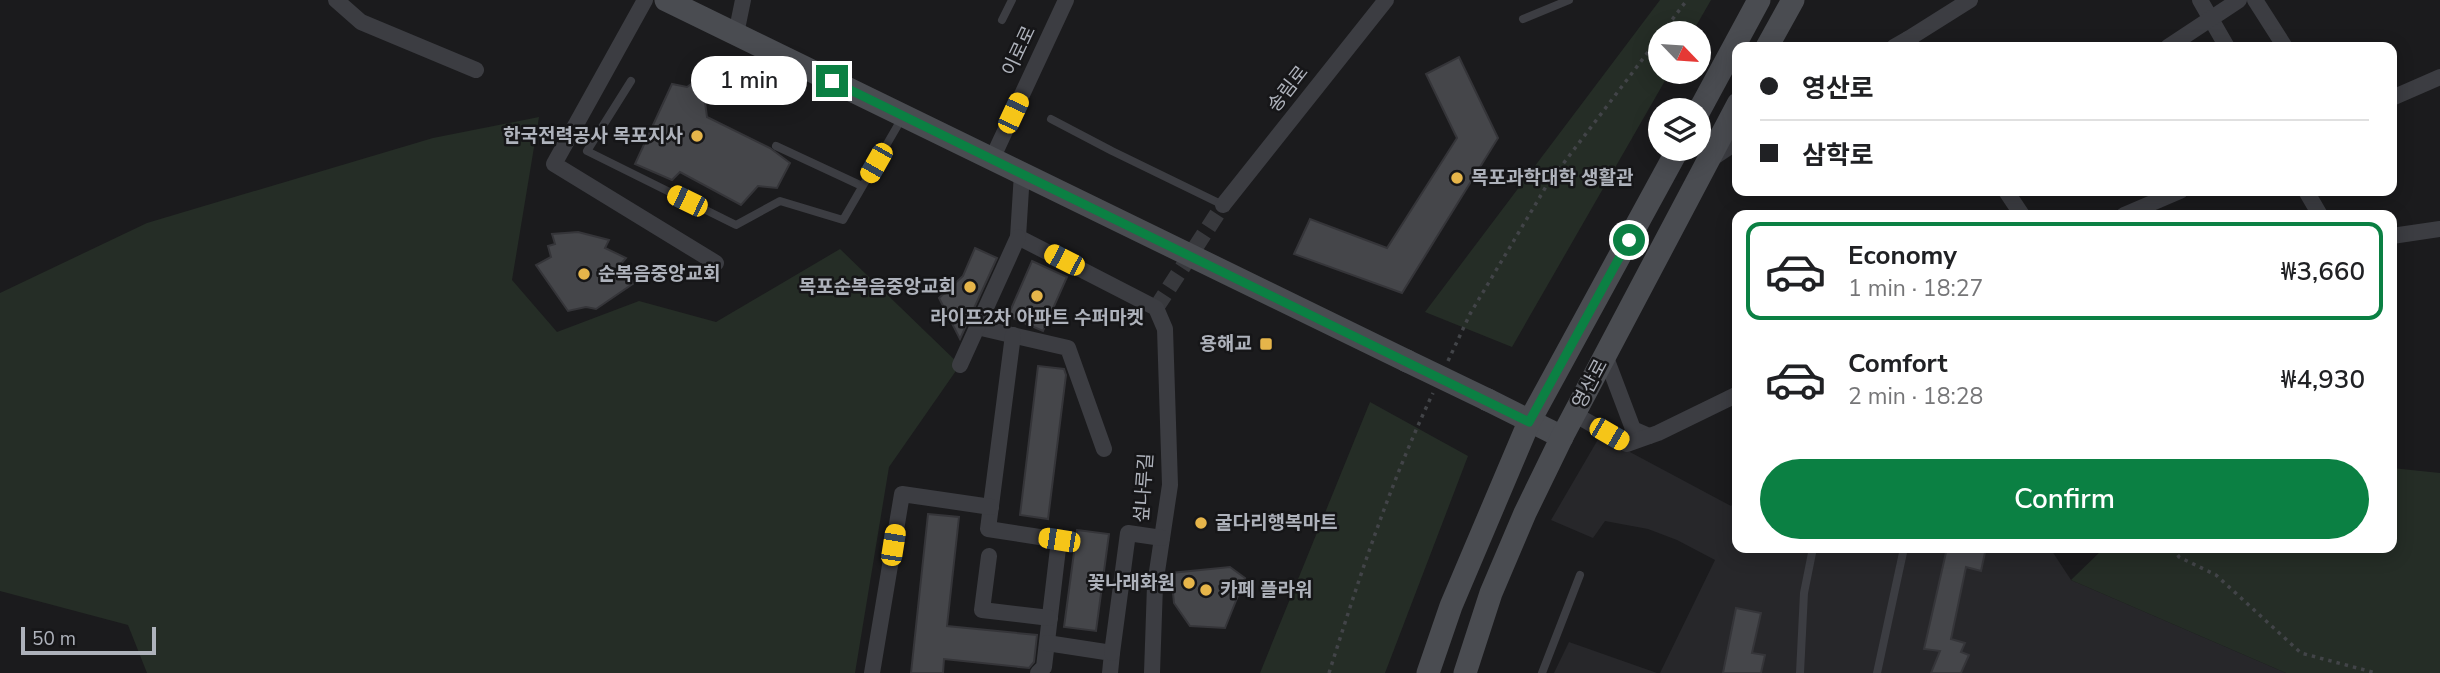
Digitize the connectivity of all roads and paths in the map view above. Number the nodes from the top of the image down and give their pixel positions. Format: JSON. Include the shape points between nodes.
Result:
{"nodes":[{"id":1,"x":336,"y":0,"type":"edge"},
{"id":2,"x":645,"y":0,"type":"edge"},
{"id":3,"x":666,"y":0,"type":"edge"},
{"id":4,"x":743,"y":0,"type":"edge"},
{"id":5,"x":1012,"y":0,"type":"edge"},
{"id":6,"x":1066,"y":0,"type":"edge"},
{"id":7,"x":1385,"y":0,"type":"edge"},
{"id":8,"x":1569,"y":0,"type":"edge"},
{"id":9,"x":1688,"y":0,"type":"edge"},
{"id":10,"x":1759,"y":0,"type":"edge"},
{"id":11,"x":1793,"y":0,"type":"edge"},
{"id":12,"x":1970,"y":0,"type":"edge"},
{"id":13,"x":2200,"y":0,"type":"edge"},
{"id":14,"x":2239,"y":0,"type":"edge"},
{"id":15,"x":2255,"y":0,"type":"edge"},
{"id":16,"x":2211,"y":18,"type":"junction"},
{"id":17,"x":1523,"y":19,"type":"dead end"},
{"id":18,"x":1002,"y":20,"type":"dead end"},
{"id":19,"x":1672,"y":21,"type":"edge"},
{"id":20,"x":736,"y":34,"type":"junction"},
{"id":21,"x":1736,"y":42,"type":"edge"},
{"id":22,"x":1772,"y":42,"type":"edge"},
{"id":23,"x":1909,"y":42,"type":"edge"},
{"id":24,"x":2175,"y":42,"type":"edge"},
{"id":25,"x":2224,"y":42,"type":"edge"},
{"id":26,"x":2282,"y":42,"type":"edge"},
{"id":27,"x":1732,"y":50,"type":"edge"},
{"id":28,"x":1648,"y":52,"type":"edge"},
{"id":29,"x":476,"y":70,"type":"dead end"},
{"id":30,"x":2440,"y":77,"type":"edge"},
{"id":31,"x":631,"y":81,"type":"dead end"},
{"id":32,"x":2397,"y":96,"type":"edge"},
{"id":33,"x":1706,"y":98,"type":"edge"},
{"id":34,"x":903,"y":116,"type":"junction"},
{"id":35,"x":1732,"y":116,"type":"edge"},
{"id":36,"x":1051,"y":119,"type":"dead end"},
{"id":37,"x":1732,"y":145,"type":"edge"},
{"id":38,"x":776,"y":146,"type":"dead end"},
{"id":39,"x":1711,"y":157,"type":"edge"},
{"id":40,"x":992,"y":159,"type":"junction"},
{"id":41,"x":1711,"y":160,"type":"edge"},
{"id":42,"x":1671,"y":161,"type":"edge"},
{"id":43,"x":1709,"y":161,"type":"edge"},
{"id":44,"x":1022,"y":173,"type":"junction"},
{"id":45,"x":862,"y":186,"type":"junction"},
{"id":46,"x":2168,"y":196,"type":"edge"},
{"id":47,"x":1223,"y":205,"type":"joint"},
{"id":48,"x":2136,"y":210,"type":"edge"},
{"id":49,"x":2440,"y":229,"type":"edge"},
{"id":50,"x":2397,"y":235,"type":"edge"},
{"id":51,"x":1018,"y":237,"type":"junction"},
{"id":52,"x":716,"y":262,"type":"dead end"},
{"id":53,"x":977,"y":327,"type":"junction"},
{"id":54,"x":1013,"y":335,"type":"junction"},
{"id":55,"x":1605,"y":355,"type":"junction"},
{"id":56,"x":1448,"y":362,"type":"dead end"},
{"id":57,"x":960,"y":365,"type":"dead end"},
{"id":58,"x":1437,"y":386,"type":"dead end"},
{"id":59,"x":1732,"y":397,"type":"edge"},
{"id":60,"x":1574,"y":414,"type":"junction"},
{"id":61,"x":1529,"y":422,"type":"junction"},
{"id":62,"x":1649,"y":436,"type":"junction"},
{"id":63,"x":1562,"y":437,"type":"junction"},
{"id":64,"x":1104,"y":449,"type":"dead end"},
{"id":65,"x":991,"y":508,"type":"junction"},
{"id":66,"x":1162,"y":538,"type":"junction"},
{"id":67,"x":1812,"y":553,"type":"edge"},
{"id":68,"x":1903,"y":553,"type":"edge"},
{"id":69,"x":2177,"y":553,"type":"edge"},
{"id":70,"x":989,"y":556,"type":"dead end"},
{"id":71,"x":1580,"y":575,"type":"dead end"},
{"id":72,"x":1050,"y":618,"type":"junction"},
{"id":73,"x":1047,"y":643,"type":"junction"},
{"id":74,"x":1112,"y":653,"type":"junction"},
{"id":75,"x":1468,"y":672,"type":"edge"},
{"id":76,"x":872,"y":673,"type":"edge"},
{"id":77,"x":1038,"y":673,"type":"edge"},
{"id":78,"x":1110,"y":673,"type":"edge"},
{"id":79,"x":1152,"y":673,"type":"edge"},
{"id":80,"x":1329,"y":673,"type":"edge"},
{"id":81,"x":1428,"y":673,"type":"edge"},
{"id":82,"x":1542,"y":673,"type":"edge"},
{"id":83,"x":1800,"y":673,"type":"edge"},
{"id":84,"x":1877,"y":673,"type":"edge"},
{"id":85,"x":2376,"y":673,"type":"edge"}],
"edges":[{"from":1,"to":29,"type":"street","via":[[361,22]]},
{"from":2,"to":52,"type":"street","via":[[554,164]]},
{"from":3,"to":20,"type":"street"},
{"from":4,"to":20,"type":"street"},
{"from":5,"to":18,"type":"lane"},
{"from":6,"to":40,"type":"street","name":"이로로"},
{"from":7,"to":47,"type":"street","name":"송림로"},
{"from":8,"to":17,"type":"lane"},
{"from":9,"to":19,"type":"path"},
{"from":10,"to":21,"type":"street"},
{"from":11,"to":22,"type":"street"},
{"from":12,"to":23,"type":"street"},
{"from":13,"to":16,"type":"street"},
{"from":14,"to":16,"type":"street"},
{"from":15,"to":26,"type":"street"},
{"from":16,"to":24,"type":"street"},
{"from":16,"to":25,"type":"street"},
{"from":20,"to":34,"type":"street"},
{"from":27,"to":33,"type":"street"},
{"from":28,"to":56,"type":"path","via":[[1547,185],[1470,314]]},
{"from":30,"to":32,"type":"street"},
{"from":31,"to":45,"type":"lane","via":[[587,151],[736,225],[780,201],[844,220]]},
{"from":34,"to":40,"type":"street"},
{"from":34,"to":45,"type":"lane"},
{"from":35,"to":39,"type":"street","name":"영산로"},
{"from":36,"to":47,"type":"lane"},
{"from":37,"to":41,"type":"street"},
{"from":38,"to":45,"type":"lane"},
{"from":40,"to":44,"type":"street"},
{"from":42,"to":61,"type":"street","name":"영산로"},
{"from":43,"to":55,"type":"street","name":"영산로"},
{"from":44,"to":51,"type":"street"},
{"from":44,"to":61,"type":"street","bridge":true},
{"from":46,"to":48,"type":"street"},
{"from":49,"to":50,"type":"street"},
{"from":51,"to":53,"type":"street"},
{"from":51,"to":66,"type":"street","name":"섶나루길","via":[[1156,307],[1165,329],[1170,485]]},
{"from":53,"to":54,"type":"street"},
{"from":53,"to":57,"type":"street"},
{"from":54,"to":64,"type":"street","via":[[1069,348]]},
{"from":54,"to":65,"type":"street"},
{"from":55,"to":60,"type":"street","name":"영산로"},
{"from":55,"to":62,"type":"street","via":[[1633,429]]},
{"from":58,"to":80,"type":"path","via":[[1408,445]]},
{"from":59,"to":62,"type":"street"},
{"from":60,"to":62,"type":"street","via":[[1627,444]]},
{"from":60,"to":63,"type":"street","name":"영산로"},
{"from":61,"to":63,"type":"street"},
{"from":61,"to":81,"type":"street","name":"영산로","via":[[1451,606]]},
{"from":63,"to":75,"type":"street","name":"영산로","via":[[1491,593]]},
{"from":65,"to":72,"type":"street","via":[[988,529],[1059,540]]},
{"from":65,"to":76,"type":"street","via":[[902,494]]},
{"from":66,"to":74,"type":"street","via":[[1128,533]]},
{"from":66,"to":79,"type":"street","name":"섶나루길","via":[[1155,585]]},
{"from":67,"to":83,"type":"lane","via":[[1804,593]]},
{"from":68,"to":84,"type":"lane"},
{"from":69,"to":85,"type":"path","via":[[2216,575],[2301,653]]},
{"from":70,"to":72,"type":"street","via":[[982,610]]},
{"from":71,"to":82,"type":"lane"},
{"from":72,"to":73,"type":"street"},
{"from":73,"to":74,"type":"street"},
{"from":73,"to":77,"type":"street","via":[[1044,667]]},
{"from":74,"to":78,"type":"street"}]}
